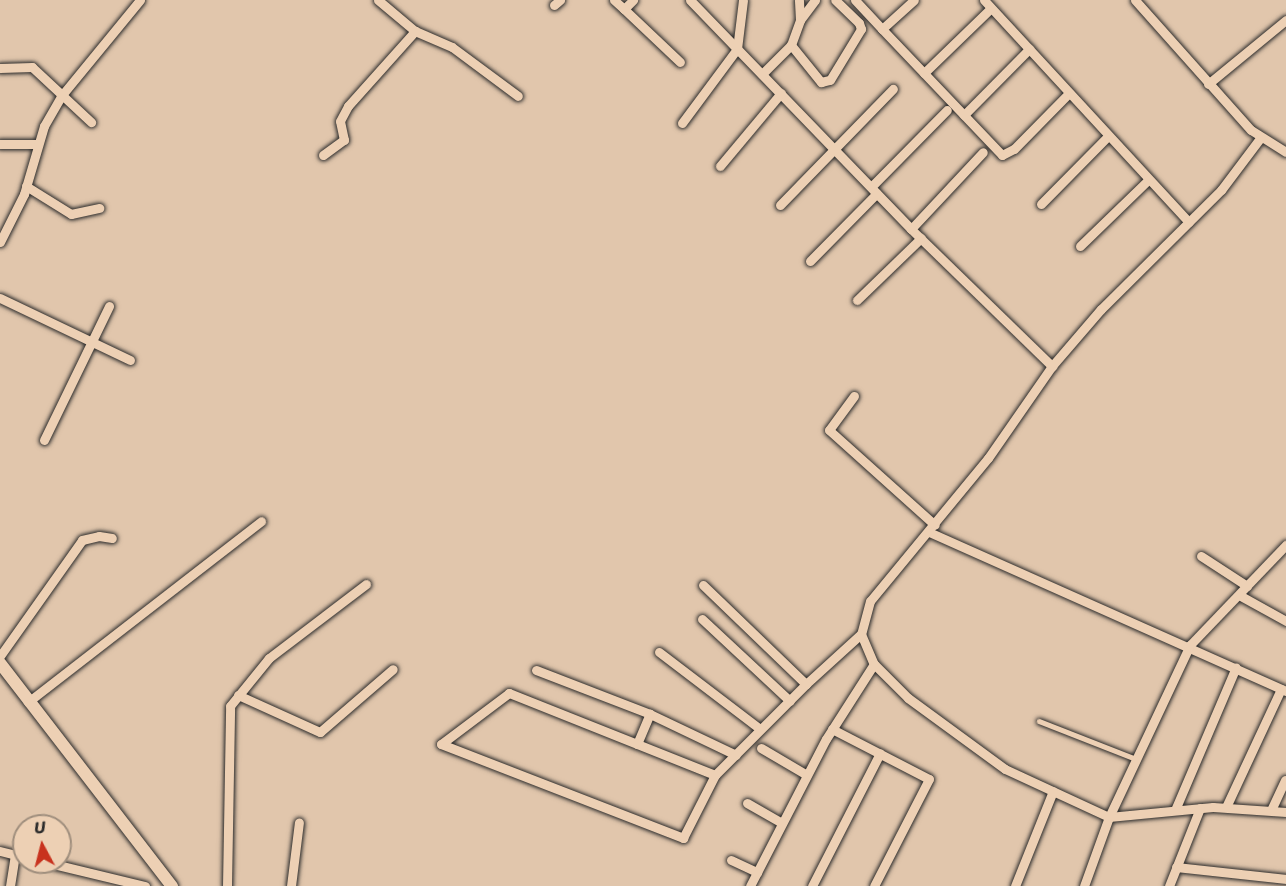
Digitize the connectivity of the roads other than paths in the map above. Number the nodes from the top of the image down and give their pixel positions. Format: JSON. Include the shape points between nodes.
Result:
{"nodes":[{"id":1,"x":140,"y":0,"type":"edge"},
{"id":2,"x":378,"y":0,"type":"edge"},
{"id":3,"x":614,"y":0,"type":"edge"},
{"id":4,"x":633,"y":0,"type":"edge"},
{"id":5,"x":690,"y":0,"type":"edge"},
{"id":6,"x":742,"y":0,"type":"edge"},
{"id":7,"x":799,"y":0,"type":"edge"},
{"id":8,"x":815,"y":0,"type":"edge"},
{"id":9,"x":834,"y":0,"type":"edge"},
{"id":10,"x":855,"y":0,"type":"edge"},
{"id":11,"x":914,"y":0,"type":"edge"},
{"id":12,"x":984,"y":0,"type":"edge"},
{"id":13,"x":1135,"y":0,"type":"edge"},
{"id":14,"x":991,"y":8,"type":"junction"},
{"id":15,"x":624,"y":9,"type":"junction"},
{"id":16,"x":800,"y":20,"type":"junction"},
{"id":17,"x":1286,"y":20,"type":"edge"},
{"id":18,"x":882,"y":29,"type":"junction"},
{"id":19,"x":415,"y":31,"type":"junction"},
{"id":20,"x":791,"y":45,"type":"junction"},
{"id":21,"x":737,"y":49,"type":"junction"},
{"id":22,"x":1029,"y":49,"type":"junction"},
{"id":23,"x":680,"y":62,"type":"dead end"},
{"id":24,"x":0,"y":68,"type":"edge"},
{"id":25,"x":924,"y":73,"type":"junction"},
{"id":26,"x":762,"y":74,"type":"junction"},
{"id":27,"x":1208,"y":84,"type":"junction"},
{"id":28,"x":893,"y":89,"type":"dead end"},
{"id":29,"x":781,"y":93,"type":"junction"},
{"id":30,"x":1069,"y":93,"type":"junction"},
{"id":31,"x":62,"y":95,"type":"junction"},
{"id":32,"x":518,"y":96,"type":"dead end"},
{"id":33,"x":947,"y":110,"type":"dead end"},
{"id":34,"x":964,"y":115,"type":"junction"},
{"id":35,"x":91,"y":122,"type":"dead end"},
{"id":36,"x":682,"y":123,"type":"dead end"},
{"id":37,"x":1108,"y":136,"type":"junction"},
{"id":38,"x":1261,"y":137,"type":"junction"},
{"id":39,"x":0,"y":144,"type":"edge"},
{"id":40,"x":36,"y":144,"type":"junction"},
{"id":41,"x":835,"y":149,"type":"junction"},
{"id":42,"x":983,"y":152,"type":"dead end"},
{"id":43,"x":1286,"y":152,"type":"edge"},
{"id":44,"x":323,"y":155,"type":"dead end"},
{"id":45,"x":720,"y":166,"type":"dead end"},
{"id":46,"x":1148,"y":180,"type":"junction"},
{"id":47,"x":26,"y":186,"type":"junction"},
{"id":48,"x":874,"y":190,"type":"junction"},
{"id":49,"x":1041,"y":204,"type":"dead end"},
{"id":50,"x":780,"y":205,"type":"dead end"},
{"id":51,"x":99,"y":208,"type":"dead end"},
{"id":52,"x":1189,"y":222,"type":"junction"},
{"id":53,"x":911,"y":229,"type":"junction"},
{"id":54,"x":921,"y":238,"type":"junction"},
{"id":55,"x":0,"y":242,"type":"edge"},
{"id":56,"x":1080,"y":246,"type":"dead end"},
{"id":57,"x":810,"y":261,"type":"dead end"},
{"id":58,"x":0,"y":298,"type":"edge"},
{"id":59,"x":857,"y":300,"type":"dead end"},
{"id":60,"x":109,"y":306,"type":"dead end"},
{"id":61,"x":92,"y":342,"type":"junction"},
{"id":62,"x":129,"y":360,"type":"dead end"},
{"id":63,"x":1052,"y":366,"type":"junction"},
{"id":64,"x":854,"y":396,"type":"dead end"},
{"id":65,"x":44,"y":441,"type":"dead end"},
{"id":66,"x":261,"y":521,"type":"dead end"},
{"id":67,"x":932,"y":529,"type":"junction"},
{"id":68,"x":112,"y":538,"type":"dead end"},
{"id":69,"x":1286,"y":545,"type":"edge"},
{"id":70,"x":1202,"y":556,"type":"dead end"},
{"id":71,"x":366,"y":584,"type":"dead end"},
{"id":72,"x":703,"y":585,"type":"dead end"},
{"id":73,"x":1247,"y":586,"type":"junction"},
{"id":74,"x":1239,"y":595,"type":"junction"},
{"id":75,"x":702,"y":619,"type":"dead end"},
{"id":76,"x":1286,"y":621,"type":"edge"},
{"id":77,"x":861,"y":634,"type":"junction"},
{"id":78,"x":1190,"y":645,"type":"junction"},
{"id":79,"x":659,"y":652,"type":"dead end"},
{"id":80,"x":0,"y":656,"type":"edge"},
{"id":81,"x":0,"y":663,"type":"edge"},
{"id":82,"x":874,"y":664,"type":"junction"},
{"id":83,"x":1236,"y":667,"type":"junction"},
{"id":84,"x":393,"y":669,"type":"dead end"},
{"id":85,"x":536,"y":670,"type":"dead end"},
{"id":86,"x":806,"y":684,"type":"junction"},
{"id":87,"x":1284,"y":690,"type":"edge"},
{"id":88,"x":238,"y":695,"type":"junction"},
{"id":89,"x":790,"y":701,"type":"junction"},
{"id":90,"x":28,"y":702,"type":"junction"},
{"id":91,"x":650,"y":714,"type":"junction"},
{"id":92,"x":1039,"y":721,"type":"dead end"},
{"id":93,"x":760,"y":729,"type":"junction"},
{"id":94,"x":832,"y":729,"type":"junction"},
{"id":95,"x":637,"y":744,"type":"junction"},
{"id":96,"x":761,"y":748,"type":"dead end"},
{"id":97,"x":880,"y":753,"type":"junction"},
{"id":98,"x":736,"y":755,"type":"junction"},
{"id":99,"x":1136,"y":759,"type":"junction"},
{"id":100,"x":715,"y":775,"type":"junction"},
{"id":101,"x":807,"y":775,"type":"junction"},
{"id":102,"x":1285,"y":780,"type":"edge"},
{"id":103,"x":1053,"y":791,"type":"junction"},
{"id":104,"x":747,"y":803,"type":"dead end"},
{"id":105,"x":1226,"y":807,"type":"junction"},
{"id":106,"x":1200,"y":808,"type":"junction"},
{"id":107,"x":1272,"y":808,"type":"junction"},
{"id":108,"x":1176,"y":810,"type":"junction"},
{"id":109,"x":1286,"y":812,"type":"edge"},
{"id":110,"x":1109,"y":817,"type":"junction"},
{"id":111,"x":299,"y":822,"type":"dead end"},
{"id":112,"x":782,"y":823,"type":"junction"},
{"id":113,"x":731,"y":860,"type":"dead end"},
{"id":114,"x":1176,"y":867,"type":"junction"},
{"id":115,"x":72,"y":869,"type":"edge"},
{"id":116,"x":757,"y":872,"type":"junction"},
{"id":117,"x":1286,"y":879,"type":"edge"},
{"id":118,"x":121,"y":883,"type":"edge"},
{"id":119,"x":145,"y":886,"type":"edge"},
{"id":120,"x":172,"y":886,"type":"edge"},
{"id":121,"x":227,"y":886,"type":"edge"},
{"id":122,"x":291,"y":886,"type":"edge"},
{"id":123,"x":750,"y":886,"type":"edge"},
{"id":124,"x":812,"y":886,"type":"edge"},
{"id":125,"x":874,"y":886,"type":"edge"},
{"id":126,"x":1015,"y":886,"type":"edge"},
{"id":127,"x":1084,"y":886,"type":"edge"},
{"id":128,"x":1169,"y":886,"type":"edge"}],
"edges":[{"from":1,"to":31,"type":"street"},
{"from":2,"to":19,"type":"street"},
{"from":3,"to":15,"type":"street"},
{"from":4,"to":15,"type":"street"},
{"from":5,"to":21,"type":"street"},
{"from":6,"to":21,"type":"street"},
{"from":7,"to":16,"type":"street"},
{"from":8,"to":16,"type":"street"},
{"from":9,"to":20,"type":"street","via":[[859,23],[861,30],[830,80],[821,82]]},
{"from":10,"to":18,"type":"street"},
{"from":11,"to":18,"type":"street"},
{"from":12,"to":14,"type":"street"},
{"from":13,"to":27,"type":"street"},
{"from":14,"to":22,"type":"street"},
{"from":14,"to":25,"type":"street"},
{"from":15,"to":23,"type":"street"},
{"from":16,"to":20,"type":"street"},
{"from":17,"to":27,"type":"street"},
{"from":18,"to":25,"type":"street"},
{"from":19,"to":32,"type":"street","via":[[452,47]]},
{"from":19,"to":44,"type":"street","via":[[348,106],[340,121],[344,140]]},
{"from":20,"to":26,"type":"street"},
{"from":21,"to":26,"type":"street"},
{"from":21,"to":36,"type":"street"},
{"from":22,"to":30,"type":"street"},
{"from":22,"to":34,"type":"street"},
{"from":24,"to":31,"type":"street","via":[[32,67]]},
{"from":25,"to":34,"type":"street"},
{"from":26,"to":29,"type":"street"},
{"from":27,"to":38,"type":"street"},
{"from":28,"to":41,"type":"street"},
{"from":29,"to":41,"type":"street"},
{"from":29,"to":45,"type":"street"},
{"from":30,"to":34,"type":"street","via":[[1014,149],[1002,155]]},
{"from":30,"to":37,"type":"street"},
{"from":31,"to":35,"type":"street"},
{"from":31,"to":40,"type":"street"},
{"from":33,"to":48,"type":"street"},
{"from":37,"to":46,"type":"street"},
{"from":37,"to":49,"type":"street"},
{"from":38,"to":43,"type":"street"},
{"from":38,"to":52,"type":"street","via":[[1221,190]]},
{"from":39,"to":40,"type":"street"},
{"from":40,"to":47,"type":"street"},
{"from":41,"to":48,"type":"street"},
{"from":41,"to":50,"type":"street"},
{"from":42,"to":53,"type":"street"},
{"from":46,"to":52,"type":"street"},
{"from":46,"to":56,"type":"street"},
{"from":47,"to":51,"type":"street","via":[[71,214]]},
{"from":47,"to":55,"type":"street"},
{"from":48,"to":53,"type":"street"},
{"from":48,"to":57,"type":"street"},
{"from":52,"to":63,"type":"street","via":[[1101,309]]},
{"from":53,"to":54,"type":"street"},
{"from":54,"to":59,"type":"street"},
{"from":54,"to":63,"type":"street"},
{"from":58,"to":61,"type":"street"},
{"from":60,"to":61,"type":"street"},
{"from":61,"to":62,"type":"street"},
{"from":61,"to":65,"type":"street"},
{"from":63,"to":67,"type":"street"},
{"from":64,"to":67,"type":"street","via":[[829,430]]},
{"from":66,"to":90,"type":"street"},
{"from":67,"to":77,"type":"street","via":[[870,601]]},
{"from":67,"to":78,"type":"street"},
{"from":68,"to":80,"type":"street","via":[[82,540]]},
{"from":69,"to":73,"type":"street"},
{"from":70,"to":73,"type":"street"},
{"from":71,"to":88,"type":"street","via":[[269,658]]},
{"from":72,"to":86,"type":"street"},
{"from":73,"to":74,"type":"street"},
{"from":74,"to":76,"type":"street"},
{"from":74,"to":78,"type":"street"},
{"from":75,"to":89,"type":"street"},
{"from":77,"to":82,"type":"street"},
{"from":77,"to":86,"type":"street"},
{"from":78,"to":83,"type":"street"},
{"from":78,"to":99,"type":"street"},
{"from":79,"to":93,"type":"street"},
{"from":81,"to":90,"type":"street"},
{"from":82,"to":94,"type":"street"},
{"from":82,"to":103,"type":"street","via":[[908,698],[1005,769]]},
{"from":83,"to":87,"type":"street"},
{"from":83,"to":108,"type":"street"},
{"from":84,"to":88,"type":"street","via":[[320,732]]},
{"from":85,"to":91,"type":"street"},
{"from":86,"to":89,"type":"street"},
{"from":87,"to":105,"type":"street"},
{"from":88,"to":121,"type":"street","via":[[229,711]]},
{"from":89,"to":93,"type":"street"},
{"from":90,"to":120,"type":"street"},
{"from":91,"to":95,"type":"street"},
{"from":91,"to":98,"type":"street"},
{"from":92,"to":99,"type":"lane"},
{"from":93,"to":98,"type":"street"},
{"from":94,"to":97,"type":"street"},
{"from":94,"to":101,"type":"street"},
{"from":95,"to":100,"type":"street"},
{"from":95,"to":100,"type":"street","via":[[509,693],[441,744],[683,838]]},
{"from":96,"to":101,"type":"street"},
{"from":97,"to":124,"type":"street"},
{"from":97,"to":125,"type":"street","via":[[927,778],[929,783]]},
{"from":98,"to":100,"type":"street"},
{"from":99,"to":110,"type":"street"},
{"from":101,"to":112,"type":"street"},
{"from":102,"to":107,"type":"street"},
{"from":103,"to":110,"type":"street"},
{"from":103,"to":126,"type":"street"},
{"from":104,"to":112,"type":"street"},
{"from":105,"to":106,"type":"street"},
{"from":105,"to":107,"type":"street"},
{"from":106,"to":108,"type":"street"},
{"from":106,"to":114,"type":"street"},
{"from":107,"to":109,"type":"street"},
{"from":108,"to":110,"type":"street"},
{"from":110,"to":127,"type":"street"},
{"from":111,"to":122,"type":"street"},
{"from":112,"to":116,"type":"street"},
{"from":113,"to":116,"type":"street"},
{"from":114,"to":117,"type":"street"},
{"from":114,"to":128,"type":"street"},
{"from":115,"to":118,"type":"street"},
{"from":116,"to":123,"type":"street"},
{"from":118,"to":119,"type":"street"}]}
